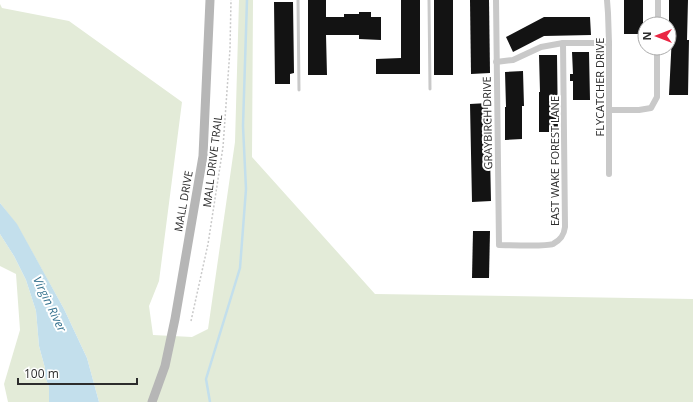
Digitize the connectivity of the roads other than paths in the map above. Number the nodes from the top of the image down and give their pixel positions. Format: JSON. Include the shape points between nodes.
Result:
{"nodes":[{"id":1,"x":210,"y":0,"type":"edge"},
{"id":2,"x":298,"y":0,"type":"edge"},
{"id":3,"x":429,"y":0,"type":"edge"},
{"id":4,"x":496,"y":0,"type":"edge"},
{"id":5,"x":607,"y":0,"type":"edge"},
{"id":6,"x":658,"y":0,"type":"edge"},
{"id":7,"x":658,"y":16,"type":"edge"},
{"id":8,"x":563,"y":43,"type":"junction"},
{"id":9,"x":609,"y":43,"type":"junction"},
{"id":10,"x":657,"y":56,"type":"edge"},
{"id":11,"x":496,"y":62,"type":"junction"},
{"id":12,"x":430,"y":89,"type":"dead end"},
{"id":13,"x":299,"y":90,"type":"dead end"},
{"id":14,"x":609,"y":110,"type":"junction"},
{"id":15,"x":609,"y":174,"type":"dead end"},
{"id":16,"x":499,"y":245,"type":"joint"},
{"id":17,"x":152,"y":402,"type":"edge"}],
"edges":[{"from":1,"to":17,"type":"main road","name":"MALL DRIVE","via":[[203,156],[175,319],[165,366]]},
{"from":2,"to":13,"type":"lane"},
{"from":3,"to":12,"type":"lane"},
{"from":4,"to":11,"type":"street","name":"GRAYBIRCH DRIVE"},
{"from":5,"to":9,"type":"street","name":"FLYCATCHER DRIVE"},
{"from":6,"to":7,"type":"street"},
{"from":8,"to":9,"type":"street"},
{"from":8,"to":11,"type":"street","via":[[541,48],[513,60]]},
{"from":8,"to":16,"type":"street","name":"EAST WAKE FOREST LANE","via":[[564,234],[551,244]]},
{"from":9,"to":14,"type":"street","name":"FLYCATCHER DRIVE"},
{"from":10,"to":14,"type":"street","via":[[657,97],[651,108]]},
{"from":11,"to":16,"type":"street","name":"GRAYBIRCH DRIVE"},
{"from":14,"to":15,"type":"street","name":"FLYCATCHER DRIVE"}]}
